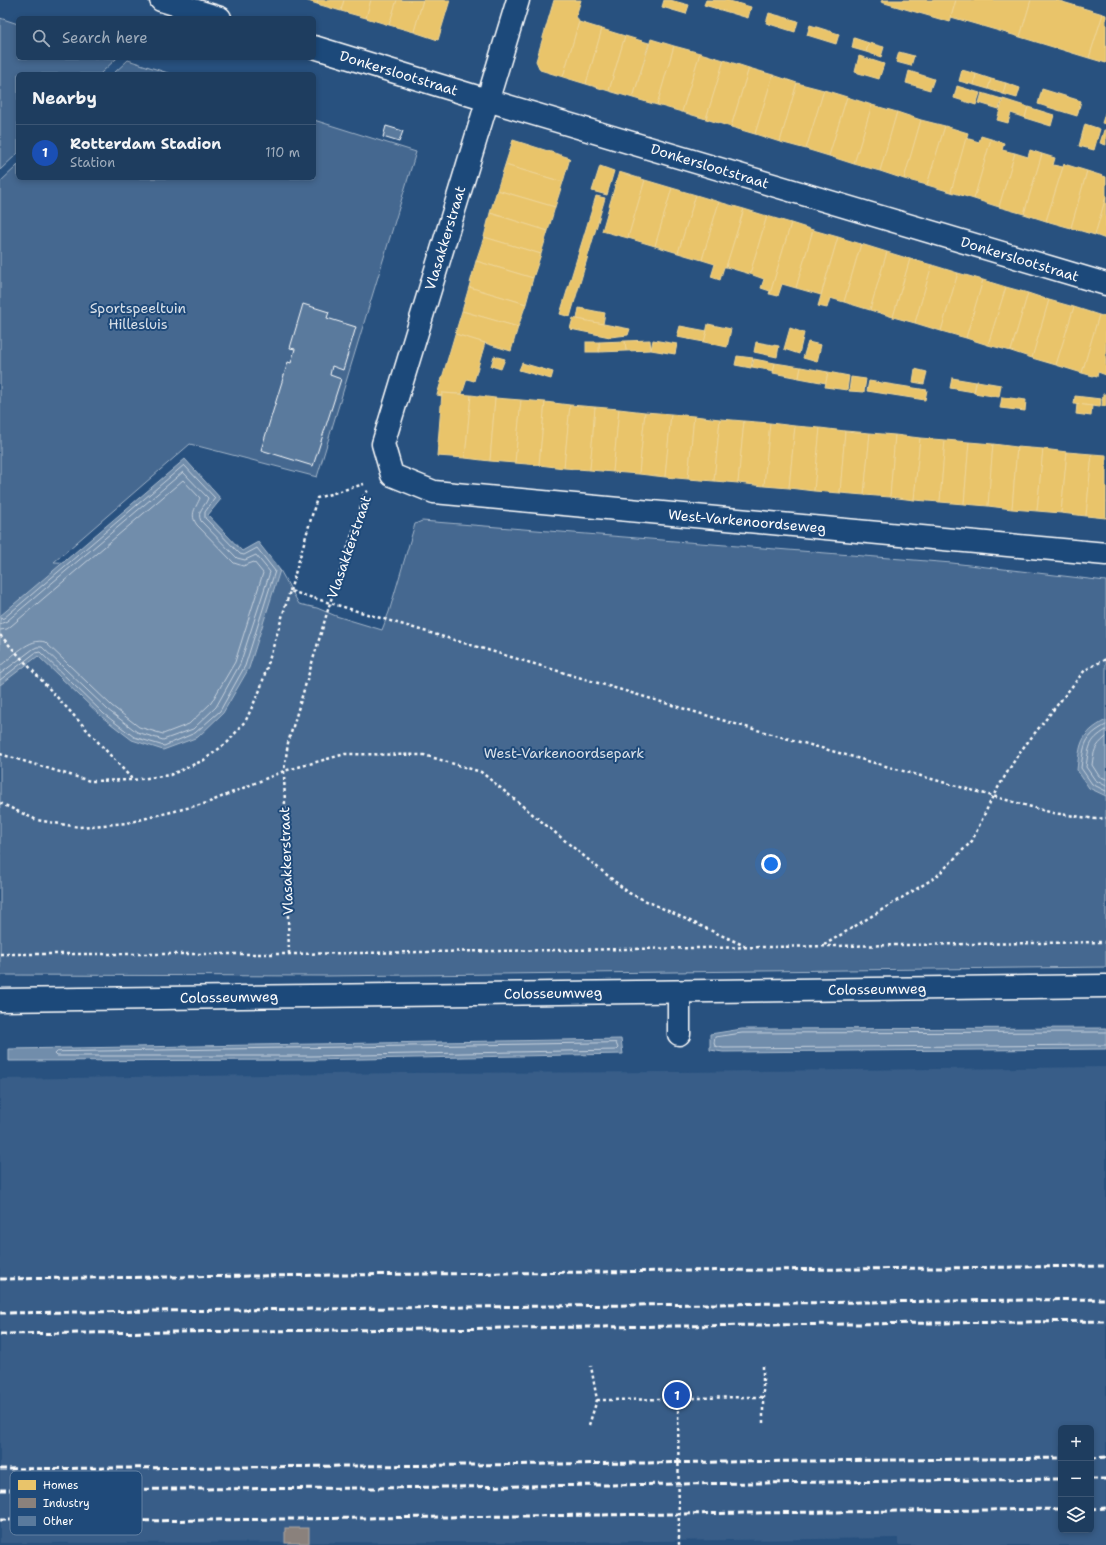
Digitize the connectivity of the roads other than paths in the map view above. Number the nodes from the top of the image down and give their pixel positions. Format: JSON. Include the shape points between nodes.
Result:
{"nodes":[{"id":1,"x":164,"y":0,"type":"edge"},
{"id":2,"x":518,"y":0,"type":"edge"},
{"id":3,"x":214,"y":16,"type":"edge"},
{"id":4,"x":316,"y":48,"type":"edge"},
{"id":5,"x":487,"y":100,"type":"junction"},
{"id":6,"x":1106,"y":284,"type":"edge"},
{"id":7,"x":392,"y":475,"type":"joint"},
{"id":8,"x":1106,"y":554,"type":"edge"},
{"id":9,"x":1106,"y":986,"type":"edge"},
{"id":10,"x":679,"y":992,"type":"junction"},
{"id":11,"x":0,"y":1000,"type":"edge"},
{"id":12,"x":679,"y":1034,"type":"dead end"}],
"edges":[{"from":1,"to":3,"type":"street"},
{"from":2,"to":5,"type":"street","name":"Vlasakkerstraat"},
{"from":4,"to":5,"type":"street","name":"Donkerslootstraat"},
{"from":5,"to":6,"type":"street","name":"Donkerslootstraat"},
{"from":5,"to":7,"type":"street","name":"Vlasakkerstraat","via":[[383,444]]},
{"from":7,"to":8,"type":"street","name":"West-Varkenoordseweg","via":[[434,492]]},
{"from":9,"to":10,"type":"street","name":"Colosseumweg"},
{"from":10,"to":11,"type":"street","name":"Colosseumweg"},
{"from":10,"to":12,"type":"street"}]}
